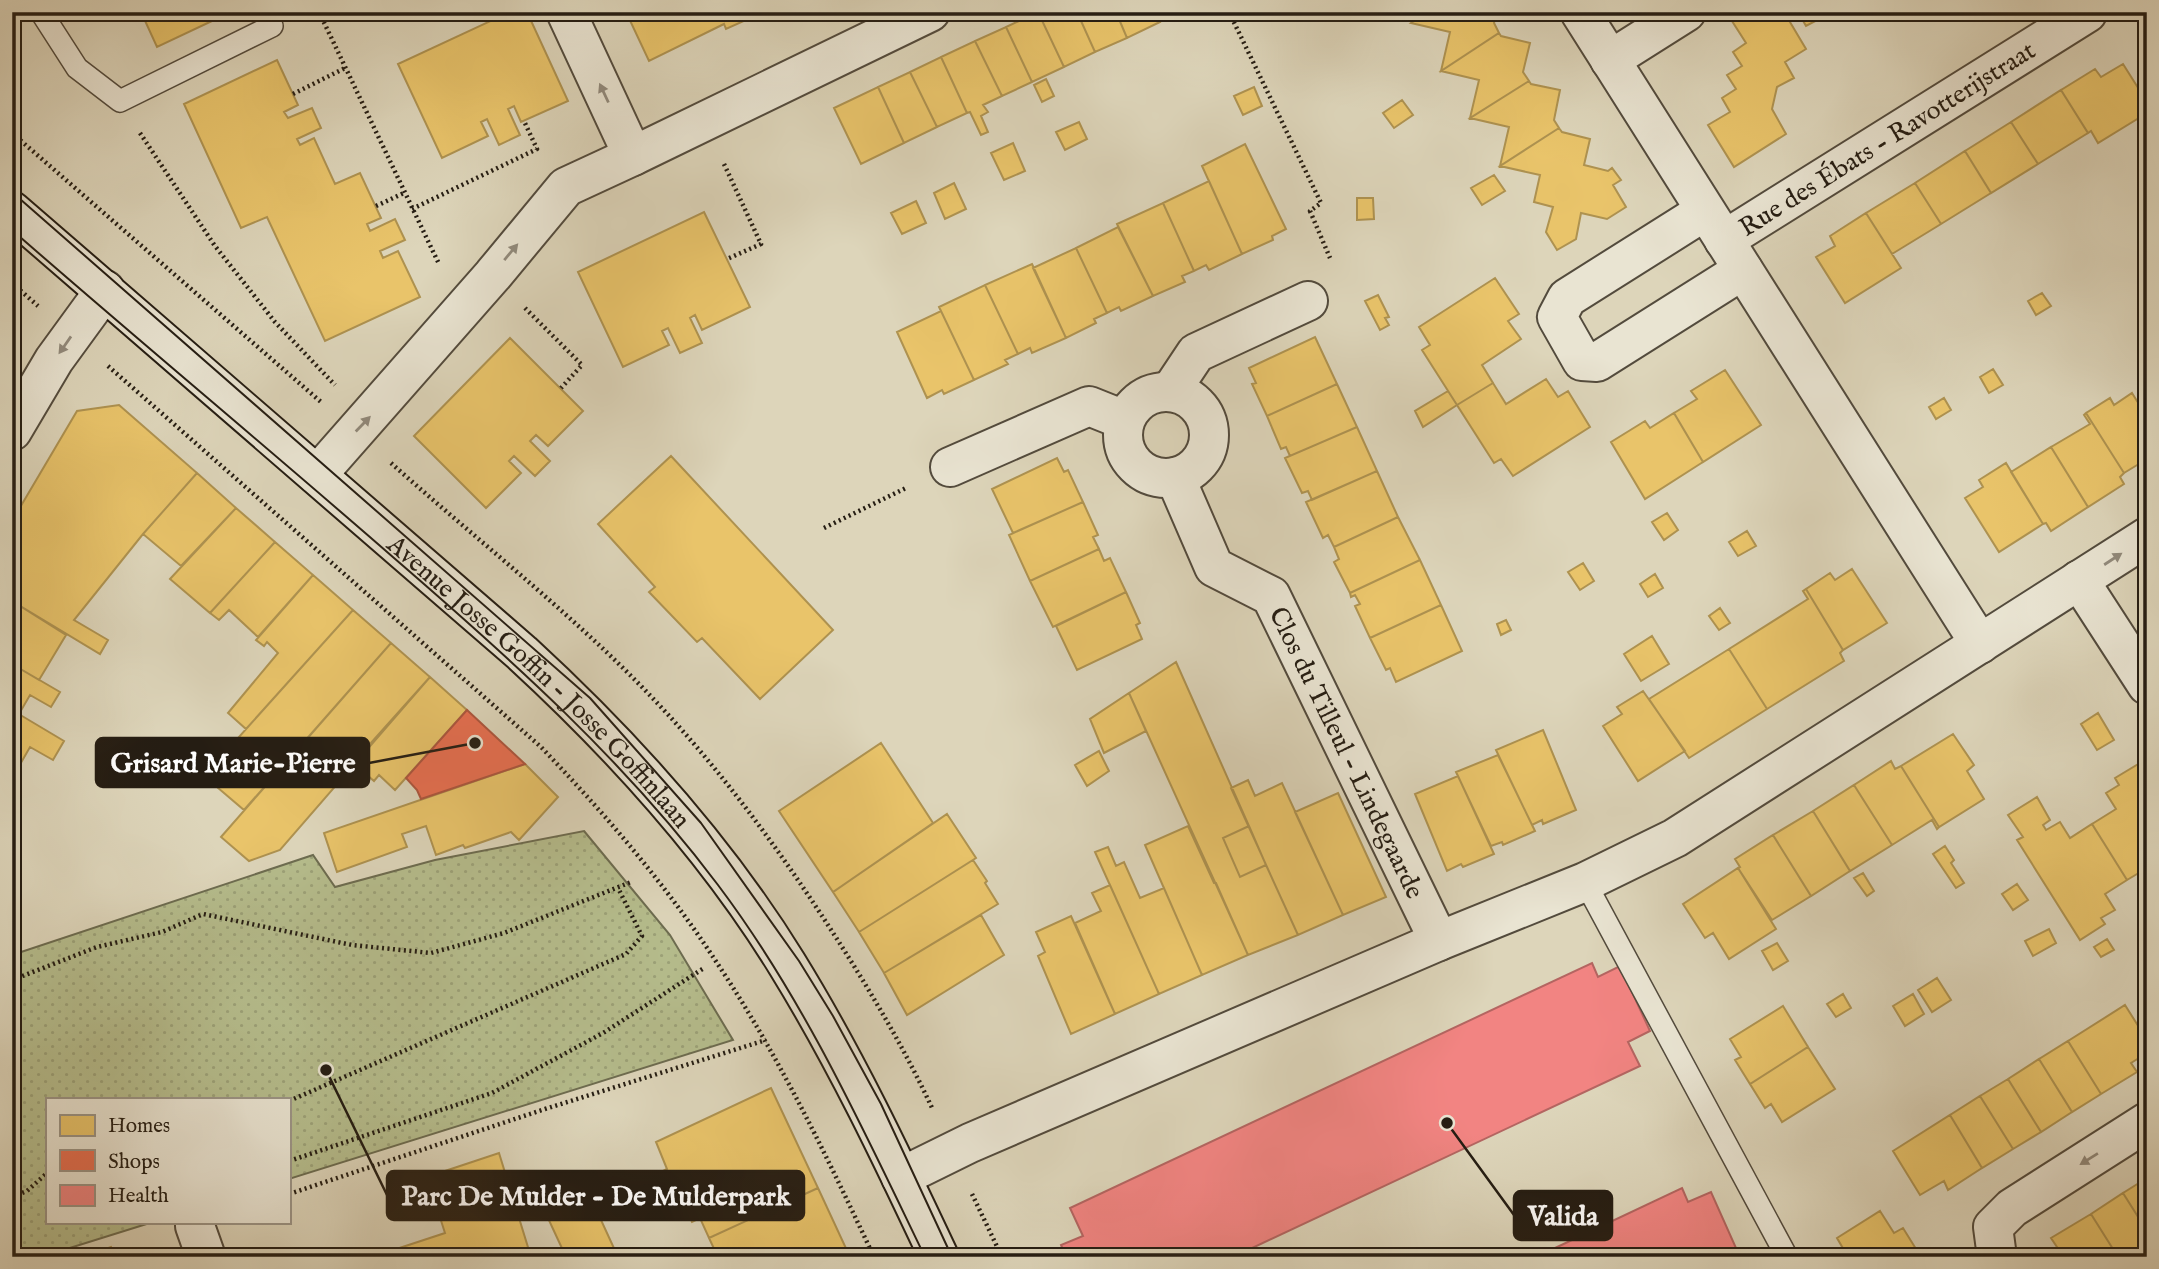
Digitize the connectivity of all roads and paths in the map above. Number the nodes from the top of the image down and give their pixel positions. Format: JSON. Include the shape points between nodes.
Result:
{"nodes":[{"id":1,"x":41,"y":12,"type":"edge"},
{"id":2,"x":318,"y":12,"type":"edge"},
{"id":3,"x":566,"y":12,"type":"edge"},
{"id":4,"x":930,"y":12,"type":"edge"},
{"id":5,"x":1229,"y":12,"type":"edge"},
{"id":6,"x":1580,"y":12,"type":"edge"},
{"id":7,"x":1686,"y":12,"type":"edge"},
{"id":8,"x":2087,"y":13,"type":"edge"},
{"id":9,"x":272,"y":26,"type":"dead end"},
{"id":10,"x":1610,"y":60,"type":"junction"},
{"id":11,"x":345,"y":68,"type":"junction"},
{"id":12,"x":293,"y":94,"type":"dead end"},
{"id":13,"x":120,"y":101,"type":"junction"},
{"id":14,"x":524,"y":121,"type":"dead end"},
{"id":15,"x":705,"y":122,"type":"junction"},
{"id":16,"x":633,"y":156,"type":"junction"},
{"id":17,"x":404,"y":193,"type":"junction"},
{"id":18,"x":376,"y":206,"type":"dead end"},
{"id":19,"x":412,"y":209,"type":"junction"},
{"id":20,"x":12,"y":211,"type":"edge"},
{"id":21,"x":1724,"y":240,"type":"junction"},
{"id":22,"x":727,"y":259,"type":"dead end"},
{"id":23,"x":12,"y":283,"type":"edge"},
{"id":24,"x":481,"y":287,"type":"junction"},
{"id":25,"x":105,"y":290,"type":"junction"},
{"id":26,"x":1308,"y":301,"type":"joint"},
{"id":27,"x":72,"y":335,"type":"junction"},
{"id":28,"x":561,"y":388,"type":"dead end"},
{"id":29,"x":1170,"y":391,"type":"junction"},
{"id":30,"x":368,"y":419,"type":"junction"},
{"id":31,"x":1124,"y":420,"type":"junction"},
{"id":32,"x":12,"y":431,"type":"edge"},
{"id":33,"x":950,"y":467,"type":"joint"},
{"id":34,"x":317,"y":475,"type":"junction"},
{"id":35,"x":1175,"y":477,"type":"junction"},
{"id":36,"x":824,"y":528,"type":"dead end"},
{"id":37,"x":2147,"y":537,"type":"edge"},
{"id":38,"x":2079,"y":580,"type":"junction"},
{"id":39,"x":1980,"y":644,"type":"junction"},
{"id":40,"x":2147,"y":685,"type":"edge"},
{"id":41,"x":631,"y":882,"type":"dead end"},
{"id":42,"x":1585,"y":882,"type":"junction"},
{"id":43,"x":618,"y":887,"type":"junction"},
{"id":44,"x":1439,"y":940,"type":"junction"},
{"id":45,"x":704,"y":968,"type":"dead end"},
{"id":46,"x":12,"y":980,"type":"edge"},
{"id":47,"x":766,"y":1040,"type":"junction"},
{"id":48,"x":290,"y":1101,"type":"edge"},
{"id":49,"x":2147,"y":1122,"type":"edge"},
{"id":50,"x":952,"y":1152,"type":"junction"},
{"id":51,"x":290,"y":1161,"type":"edge"},
{"id":52,"x":46,"y":1174,"type":"edge"},
{"id":53,"x":901,"y":1177,"type":"junction"},
{"id":54,"x":290,"y":1194,"type":"edge"},
{"id":55,"x":12,"y":1197,"type":"edge"},
{"id":56,"x":874,"y":1257,"type":"edge"},
{"id":57,"x":939,"y":1257,"type":"edge"},
{"id":58,"x":1002,"y":1257,"type":"edge"},
{"id":59,"x":1787,"y":1257,"type":"edge"},
{"id":60,"x":1997,"y":1257,"type":"edge"}],
"edges":[{"from":1,"to":13,"type":"lane","via":[[77,68]]},
{"from":2,"to":11,"type":"path"},
{"from":16,"to":3,"type":"street","one_way":true},
{"from":4,"to":15,"type":"street"},
{"from":5,"to":26,"type":"path","via":[[1321,203],[1310,211],[1342,286]]},
{"from":6,"to":10,"type":"street"},
{"from":7,"to":10,"type":"street"},
{"from":8,"to":21,"type":"street","name":"Rue des Ébats - Ravotterijstraat"},
{"from":9,"to":13,"type":"lane"},
{"from":10,"to":21,"type":"street"},
{"from":11,"to":12,"type":"path"},
{"from":11,"to":17,"type":"path"},
{"from":13,"to":30,"type":"path","via":[[223,257],[275,322]]},
{"from":14,"to":19,"type":"path","via":[[537,149]]},
{"from":15,"to":16,"type":"street"},
{"from":15,"to":22,"type":"path","via":[[761,244]]},
{"from":24,"to":16,"type":"street","one_way":true,"via":[[565,187]]},
{"from":17,"to":18,"type":"path"},
{"from":17,"to":19,"type":"path"},
{"from":19,"to":24,"type":"path","via":[[447,282]]},
{"from":20,"to":25,"type":"street","name":"Avenue Josse Goffin - Josse Goffinlaan"},
{"from":21,"to":39,"type":"street"},
{"from":23,"to":27,"type":"path"},
{"from":24,"to":28,"type":"path","via":[[582,365]]},
{"from":24,"to":30,"type":"street"},
{"from":25,"to":27,"type":"street"},
{"from":25,"to":34,"type":"street","name":"Avenue Josse Goffin - Josse Goffinlaan"},
{"from":26,"to":29,"type":"street","via":[[1196,354]]},
{"from":27,"to":32,"type":"street","one_way":true},
{"from":27,"to":47,"type":"path","via":[[541,747],[651,871]]},
{"from":29,"to":31,"type":"street","via":[[1150,394],[1135,404]]},
{"from":29,"to":35,"type":"street","via":[[1189,398],[1203,413],[1209,432],[1206,452],[1194,468]]},
{"from":34,"to":30,"type":"street","one_way":true},
{"from":31,"to":33,"type":"street","via":[[1089,406]]},
{"from":31,"to":35,"type":"street","via":[[1122,438],[1128,456],[1140,470],[1157,477]]},
{"from":33,"to":36,"type":"path"},
{"from":34,"to":53,"type":"street","name":"Avenue Josse Goffin - Josse Goffinlaan","via":[[581,708],[692,830],[786,962]]},
{"from":35,"to":44,"type":"street","name":"Clos du Tilleul - Lindegaarde","via":[[1214,567],[1271,596]]},
{"from":38,"to":37,"type":"street","one_way":true},
{"from":38,"to":39,"type":"street"},
{"from":38,"to":40,"type":"street"},
{"from":39,"to":42,"type":"street","via":[[1675,838]]},
{"from":41,"to":43,"type":"path"},
{"from":42,"to":44,"type":"street"},
{"from":42,"to":59,"type":"lane"},
{"from":43,"to":46,"type":"path","via":[[505,933],[431,953],[352,944],[203,914],[162,933],[97,947]]},
{"from":43,"to":48,"type":"path","via":[[642,936],[626,954]]},
{"from":44,"to":50,"type":"street"},
{"from":45,"to":51,"type":"path","via":[[603,1033],[492,1093]]},
{"from":47,"to":54,"type":"path"},
{"from":47,"to":56,"type":"path"},
{"from":49,"to":60,"type":"street","one_way":true,"via":[[2012,1208],[1993,1227]]},
{"from":50,"to":53,"type":"street"},
{"from":50,"to":58,"type":"path"},
{"from":52,"to":55,"type":"path"},
{"from":53,"to":57,"type":"street","name":"Avenue Josse Goffin - Josse Goffinlaan"}]}
